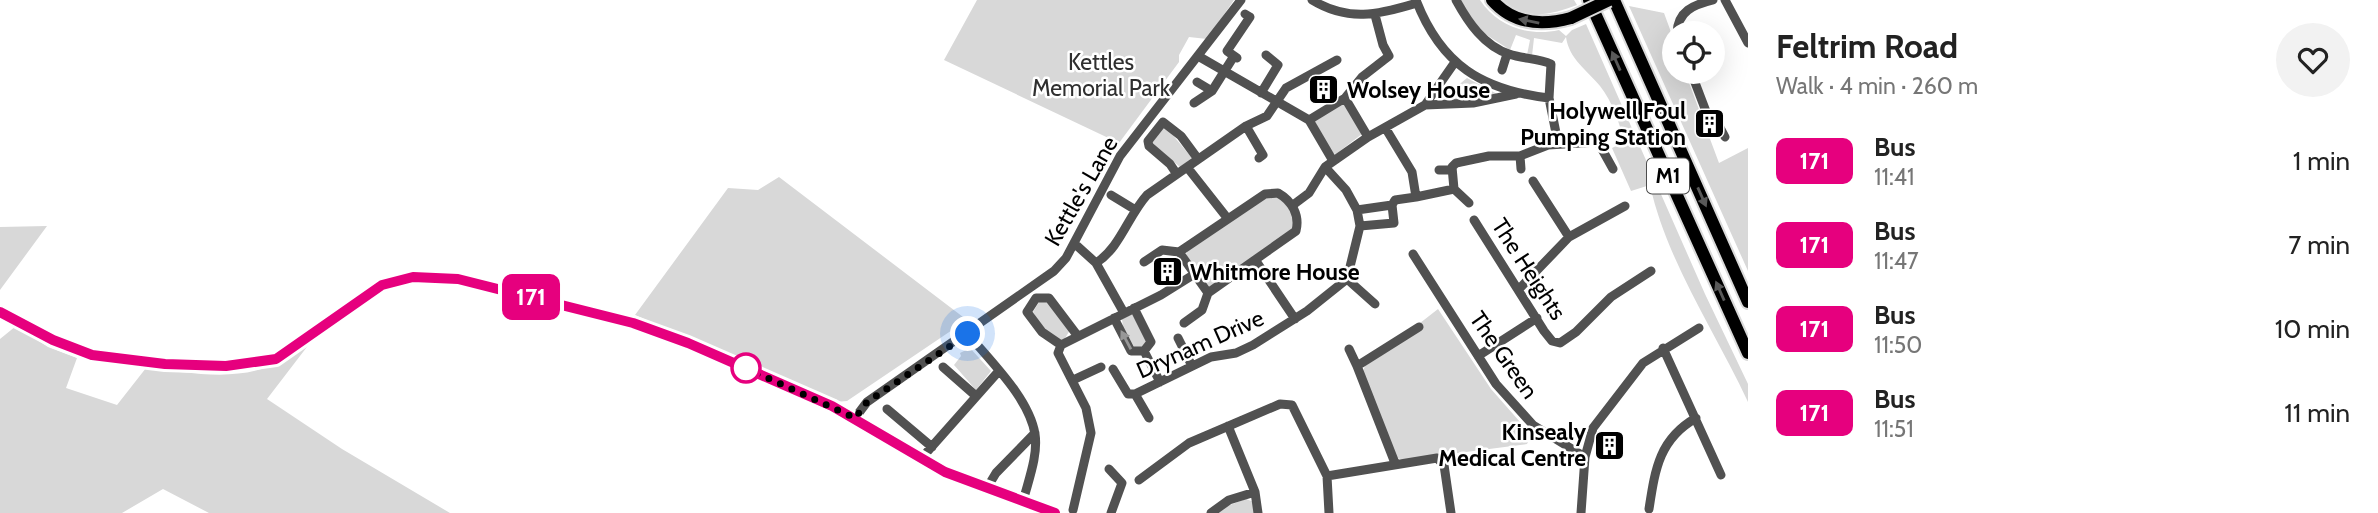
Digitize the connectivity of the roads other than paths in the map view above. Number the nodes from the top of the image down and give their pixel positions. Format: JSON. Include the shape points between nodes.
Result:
{"nodes":[{"id":1,"x":1241,"y":0,"type":"edge"},
{"id":2,"x":1312,"y":0,"type":"edge"},
{"id":3,"x":1456,"y":0,"type":"edge"},
{"id":4,"x":1492,"y":0,"type":"edge"},
{"id":5,"x":1589,"y":0,"type":"edge"},
{"id":6,"x":1609,"y":0,"type":"edge"},
{"id":7,"x":1614,"y":0,"type":"edge"},
{"id":8,"x":1713,"y":0,"type":"edge"},
{"id":9,"x":1724,"y":0,"type":"edge"},
{"id":10,"x":1416,"y":1,"type":"edge"},
{"id":11,"x":1245,"y":14,"type":"dead end"},
{"id":12,"x":1376,"y":15,"type":"junction"},
{"id":13,"x":1679,"y":21,"type":"edge"},
{"id":14,"x":1748,"y":43,"type":"edge"},
{"id":15,"x":1266,"y":54,"type":"dead end"},
{"id":16,"x":1507,"y":54,"type":"junction"},
{"id":17,"x":1198,"y":56,"type":"junction"},
{"id":18,"x":1337,"y":60,"type":"dead end"},
{"id":19,"x":1455,"y":62,"type":"junction"},
{"id":20,"x":1224,"y":72,"type":"junction"},
{"id":21,"x":1197,"y":82,"type":"dead end"},
{"id":22,"x":1696,"y":84,"type":"edge"},
{"id":23,"x":1495,"y":87,"type":"junction"},
{"id":24,"x":1212,"y":91,"type":"junction"},
{"id":25,"x":1261,"y":93,"type":"junction"},
{"id":26,"x":1516,"y":94,"type":"junction"},
{"id":27,"x":1345,"y":98,"type":"junction"},
{"id":28,"x":1547,"y":98,"type":"junction"},
{"id":29,"x":1276,"y":102,"type":"junction"},
{"id":30,"x":1194,"y":103,"type":"dead end"},
{"id":31,"x":1425,"y":105,"type":"junction"},
{"id":32,"x":1309,"y":120,"type":"junction"},
{"id":33,"x":1246,"y":126,"type":"junction"},
{"id":34,"x":1386,"y":129,"type":"junction"},
{"id":35,"x":1368,"y":137,"type":"junction"},
{"id":36,"x":1725,"y":137,"type":"dead end"},
{"id":37,"x":1558,"y":144,"type":"junction"},
{"id":38,"x":1520,"y":156,"type":"junction"},
{"id":39,"x":1259,"y":158,"type":"dead end"},
{"id":40,"x":1198,"y":159,"type":"junction"},
{"id":41,"x":1329,"y":164,"type":"junction"},
{"id":42,"x":1187,"y":167,"type":"junction"},
{"id":43,"x":1521,"y":169,"type":"dead end"},
{"id":44,"x":1613,"y":169,"type":"dead end"},
{"id":45,"x":1439,"y":170,"type":"dead end"},
{"id":46,"x":1452,"y":170,"type":"junction"},
{"id":47,"x":1176,"y":173,"type":"junction"},
{"id":48,"x":1532,"y":181,"type":"dead end"},
{"id":49,"x":1454,"y":189,"type":"junction"},
{"id":50,"x":1111,"y":195,"type":"dead end"},
{"id":51,"x":1416,"y":197,"type":"junction"},
{"id":52,"x":1469,"y":203,"type":"dead end"},
{"id":53,"x":1293,"y":205,"type":"junction"},
{"id":54,"x":1392,"y":205,"type":"junction"},
{"id":55,"x":1625,"y":206,"type":"dead end"},
{"id":56,"x":1134,"y":209,"type":"junction"},
{"id":57,"x":1357,"y":210,"type":"junction"},
{"id":58,"x":1228,"y":219,"type":"junction"},
{"id":59,"x":1474,"y":220,"type":"dead end"},
{"id":60,"x":1360,"y":226,"type":"junction"},
{"id":61,"x":1569,"y":237,"type":"junction"},
{"id":62,"x":1074,"y":243,"type":"junction"},
{"id":63,"x":1179,"y":252,"type":"junction"},
{"id":64,"x":1413,"y":254,"type":"dead end"},
{"id":65,"x":1256,"y":261,"type":"junction"},
{"id":66,"x":1144,"y":262,"type":"dead end"},
{"id":67,"x":1096,"y":263,"type":"junction"},
{"id":68,"x":1651,"y":271,"type":"dead end"},
{"id":69,"x":1193,"y":275,"type":"junction"},
{"id":70,"x":1347,"y":279,"type":"junction"},
{"id":71,"x":1519,"y":289,"type":"junction"},
{"id":72,"x":1209,"y":293,"type":"junction"},
{"id":73,"x":1748,"y":302,"type":"edge"},
{"id":74,"x":1375,"y":304,"type":"dead end"},
{"id":75,"x":1134,"y":308,"type":"junction"},
{"id":76,"x":0,"y":312,"type":"edge"},
{"id":77,"x":1124,"y":313,"type":"junction"},
{"id":78,"x":1114,"y":318,"type":"junction"},
{"id":79,"x":1537,"y":318,"type":"junction"},
{"id":80,"x":1295,"y":320,"type":"junction"},
{"id":81,"x":1184,"y":323,"type":"dead end"},
{"id":82,"x":1419,"y":327,"type":"dead end"},
{"id":83,"x":1699,"y":328,"type":"dead end"},
{"id":84,"x":968,"y":334,"type":"junction"},
{"id":85,"x":1077,"y":335,"type":"junction"},
{"id":86,"x":1178,"y":338,"type":"dead end"},
{"id":87,"x":1062,"y":345,"type":"junction"},
{"id":88,"x":1663,"y":348,"type":"junction"},
{"id":89,"x":1349,"y":349,"type":"dead end"},
{"id":90,"x":1144,"y":351,"type":"junction"},
{"id":91,"x":1748,"y":353,"type":"edge"},
{"id":92,"x":1478,"y":356,"type":"junction"},
{"id":93,"x":1192,"y":366,"type":"junction"},
{"id":94,"x":1357,"y":366,"type":"junction"},
{"id":95,"x":943,"y":367,"type":"dead end"},
{"id":96,"x":1101,"y":367,"type":"dead end"},
{"id":97,"x":1113,"y":369,"type":"dead end"},
{"id":98,"x":998,"y":372,"type":"junction"},
{"id":99,"x":1073,"y":380,"type":"junction"},
{"id":100,"x":1160,"y":382,"type":"junction"},
{"id":101,"x":1135,"y":394,"type":"junction"},
{"id":102,"x":976,"y":396,"type":"junction"},
{"id":103,"x":887,"y":409,"type":"dead end"},
{"id":104,"x":855,"y":418,"type":"junction"},
{"id":105,"x":1149,"y":418,"type":"dead end"},
{"id":106,"x":1696,"y":418,"type":"junction"},
{"id":107,"x":1228,"y":426,"type":"junction"},
{"id":108,"x":1035,"y":433,"type":"junction"},
{"id":109,"x":1585,"y":457,"type":"junction"},
{"id":110,"x":1395,"y":463,"type":"junction"},
{"id":111,"x":1109,"y":469,"type":"dead end"},
{"id":112,"x":1721,"y":475,"type":"dead end"},
{"id":113,"x":1326,"y":476,"type":"junction"},
{"id":114,"x":1139,"y":480,"type":"dead end"},
{"id":115,"x":988,"y":488,"type":"junction"},
{"id":116,"x":1255,"y":492,"type":"junction"},
{"id":117,"x":1025,"y":494,"type":"dead end"},
{"id":118,"x":1649,"y":509,"type":"dead end"},
{"id":119,"x":1073,"y":510,"type":"dead end"},
{"id":120,"x":1055,"y":513,"type":"edge"},
{"id":121,"x":1111,"y":513,"type":"edge"},
{"id":122,"x":1210,"y":513,"type":"edge"},
{"id":123,"x":1258,"y":513,"type":"edge"},
{"id":124,"x":1329,"y":513,"type":"edge"},
{"id":125,"x":1451,"y":513,"type":"edge"},
{"id":126,"x":1581,"y":513,"type":"edge"}],
"edges":[{"from":1,"to":17,"type":"street","name":"Kettle's Lane"},
{"from":2,"to":12,"type":"street","via":[[1348,16]]},
{"from":3,"to":16,"type":"street","via":[[1475,29]]},
{"from":6,"to":4,"type":"highway","one_way":true,"bridge":true,"via":[[1571,18],[1547,23],[1509,14]]},
{"from":91,"to":5,"type":"highway","number":"M1","one_way":true},
{"from":7,"to":73,"type":"highway","number":"M1","one_way":true},
{"from":8,"to":13,"type":"street","via":[[1687,10]]},
{"from":9,"to":14,"type":"street"},
{"from":10,"to":12,"type":"street"},
{"from":10,"to":19,"type":"street","via":[[1432,35]]},
{"from":11,"to":20,"type":"street","via":[[1250,17],[1227,51],[1236,57]]},
{"from":12,"to":27,"type":"street","via":[[1390,56],[1362,77]]},
{"from":15,"to":25,"type":"street","via":[[1278,65]]},
{"from":16,"to":23,"type":"street"},
{"from":16,"to":28,"type":"street","via":[[1551,64]]},
{"from":17,"to":20,"type":"street"},
{"from":17,"to":62,"type":"street","name":"Kettle's Lane","via":[[1120,156]]},
{"from":18,"to":29,"type":"street","via":[[1286,88]]},
{"from":19,"to":23,"type":"street"},
{"from":19,"to":31,"type":"street"},
{"from":20,"to":24,"type":"street"},
{"from":20,"to":25,"type":"street"},
{"from":21,"to":24,"type":"street"},
{"from":22,"to":36,"type":"street","via":[[1707,114]]},
{"from":23,"to":26,"type":"street"},
{"from":24,"to":30,"type":"street"},
{"from":25,"to":29,"type":"street"},
{"from":26,"to":28,"type":"street"},
{"from":26,"to":31,"type":"street","via":[[1474,103]]},
{"from":27,"to":32,"type":"street"},
{"from":27,"to":35,"type":"street"},
{"from":28,"to":37,"type":"street"},
{"from":29,"to":32,"type":"street"},
{"from":29,"to":33,"type":"street","via":[[1267,116]]},
{"from":31,"to":34,"type":"street"},
{"from":32,"to":41,"type":"street"},
{"from":33,"to":39,"type":"street","via":[[1263,155]]},
{"from":33,"to":40,"type":"street"},
{"from":34,"to":35,"type":"street"},
{"from":34,"to":51,"type":"street","via":[[1412,172]]},
{"from":35,"to":41,"type":"street"},
{"from":37,"to":38,"type":"street"},
{"from":37,"to":44,"type":"street","via":[[1598,142]]},
{"from":38,"to":43,"type":"street"},
{"from":38,"to":46,"type":"street","via":[[1464,160]]},
{"from":40,"to":42,"type":"street"},
{"from":40,"to":47,"type":"street","via":[[1163,122],[1149,146]]},
{"from":41,"to":53,"type":"street","via":[[1309,193]]},
{"from":41,"to":57,"type":"street"},
{"from":42,"to":47,"type":"street"},
{"from":42,"to":58,"type":"street"},
{"from":45,"to":46,"type":"street"},
{"from":46,"to":49,"type":"street"},
{"from":47,"to":56,"type":"street"},
{"from":48,"to":61,"type":"street"},
{"from":49,"to":51,"type":"street"},
{"from":49,"to":52,"type":"street"},
{"from":50,"to":56,"type":"street"},
{"from":51,"to":54,"type":"street"},
{"from":53,"to":58,"type":"street","via":[[1270,192]]},
{"from":53,"to":65,"type":"street","via":[[1296,231]]},
{"from":54,"to":57,"type":"street"},
{"from":54,"to":60,"type":"street","via":[[1394,223]]},
{"from":55,"to":61,"type":"street"},
{"from":56,"to":67,"type":"street","via":[[1116,242]]},
{"from":57,"to":60,"type":"street"},
{"from":58,"to":63,"type":"street"},
{"from":59,"to":71,"type":"street","name":"The Heights"},
{"from":60,"to":70,"type":"street"},
{"from":61,"to":71,"type":"street"},
{"from":62,"to":67,"type":"street"},
{"from":62,"to":84,"type":"street","name":"Kettle's Lane","via":[[1054,271]]},
{"from":63,"to":66,"type":"street","via":[[1162,250]]},
{"from":63,"to":69,"type":"street"},
{"from":64,"to":92,"type":"street","name":"The Green"},
{"from":65,"to":72,"type":"street"},
{"from":65,"to":80,"type":"street"},
{"from":67,"to":77,"type":"street"},
{"from":68,"to":79,"type":"street","name":"The Heights","via":[[1611,297],[1560,343],[1552,341]]},
{"from":69,"to":72,"type":"street"},
{"from":69,"to":75,"type":"street"},
{"from":70,"to":74,"type":"street"},
{"from":70,"to":80,"type":"street","name":"Drynam Drive"},
{"from":71,"to":79,"type":"street","name":"The Heights"},
{"from":72,"to":81,"type":"street","via":[[1202,310]]},
{"from":75,"to":77,"type":"street"},
{"from":75,"to":90,"type":"street","via":[[1151,342]]},
{"from":76,"to":104,"type":"street","via":[[92,355],[226,366],[276,359],[395,279],[458,279],[633,323]]},
{"from":77,"to":78,"type":"street"},
{"from":78,"to":85,"type":"street"},
{"from":90,"to":78,"type":"street","one_way":true,"via":[[1131,351]]},
{"from":79,"to":92,"type":"street"},
{"from":80,"to":93,"type":"street","name":"Drynam Drive","via":[[1236,353],[1218,354]]},
{"from":82,"to":94,"type":"street"},
{"from":83,"to":88,"type":"street"},
{"from":84,"to":98,"type":"street"},
{"from":84,"to":104,"type":"street","name":"Kettle's Lane","via":[[867,402]]},
{"from":85,"to":87,"type":"street"},
{"from":85,"to":87,"type":"street","via":[[1049,298],[1037,298],[1027,312],[1042,332]]},
{"from":86,"to":93,"type":"street"},
{"from":87,"to":99,"type":"street","via":[[1058,353]]},
{"from":88,"to":106,"type":"street"},
{"from":88,"to":109,"type":"street","via":[[1643,363],[1612,401],[1593,428]]},
{"from":89,"to":94,"type":"street"},
{"from":90,"to":100,"type":"street"},
{"from":92,"to":109,"type":"street","name":"The Green","via":[[1528,421]]},
{"from":93,"to":100,"type":"street","name":"Drynam Drive"},
{"from":94,"to":110,"type":"street"},
{"from":95,"to":102,"type":"street"},
{"from":96,"to":99,"type":"street"},
{"from":97,"to":101,"type":"street","name":"Drynam Drive","via":[[1128,394]]},
{"from":98,"to":102,"type":"street"},
{"from":98,"to":108,"type":"street"},
{"from":99,"to":119,"type":"street","via":[[1091,433]]},
{"from":100,"to":101,"type":"street","name":"Drynam Drive"},
{"from":101,"to":105,"type":"street","name":"Drynam Drive"},
{"from":102,"to":103,"type":"street","via":[[929,450]]},
{"from":104,"to":115,"type":"street","via":[[931,465]]},
{"from":106,"to":112,"type":"street"},
{"from":106,"to":118,"type":"street","via":[[1680,427],[1662,451]]},
{"from":107,"to":113,"type":"street","via":[[1280,404],[1292,405]]},
{"from":107,"to":114,"type":"street","via":[[1189,443]]},
{"from":107,"to":116,"type":"street"},
{"from":108,"to":115,"type":"street","via":[[996,473]]},
{"from":108,"to":117,"type":"street"},
{"from":109,"to":126,"type":"street"},
{"from":110,"to":113,"type":"street"},
{"from":110,"to":125,"type":"street","via":[[1437,458],[1444,465]]},
{"from":111,"to":121,"type":"street","via":[[1122,483]]},
{"from":113,"to":124,"type":"street"},
{"from":115,"to":120,"type":"street"},
{"from":116,"to":122,"type":"street","via":[[1228,500]]},
{"from":116,"to":123,"type":"street"}]}
